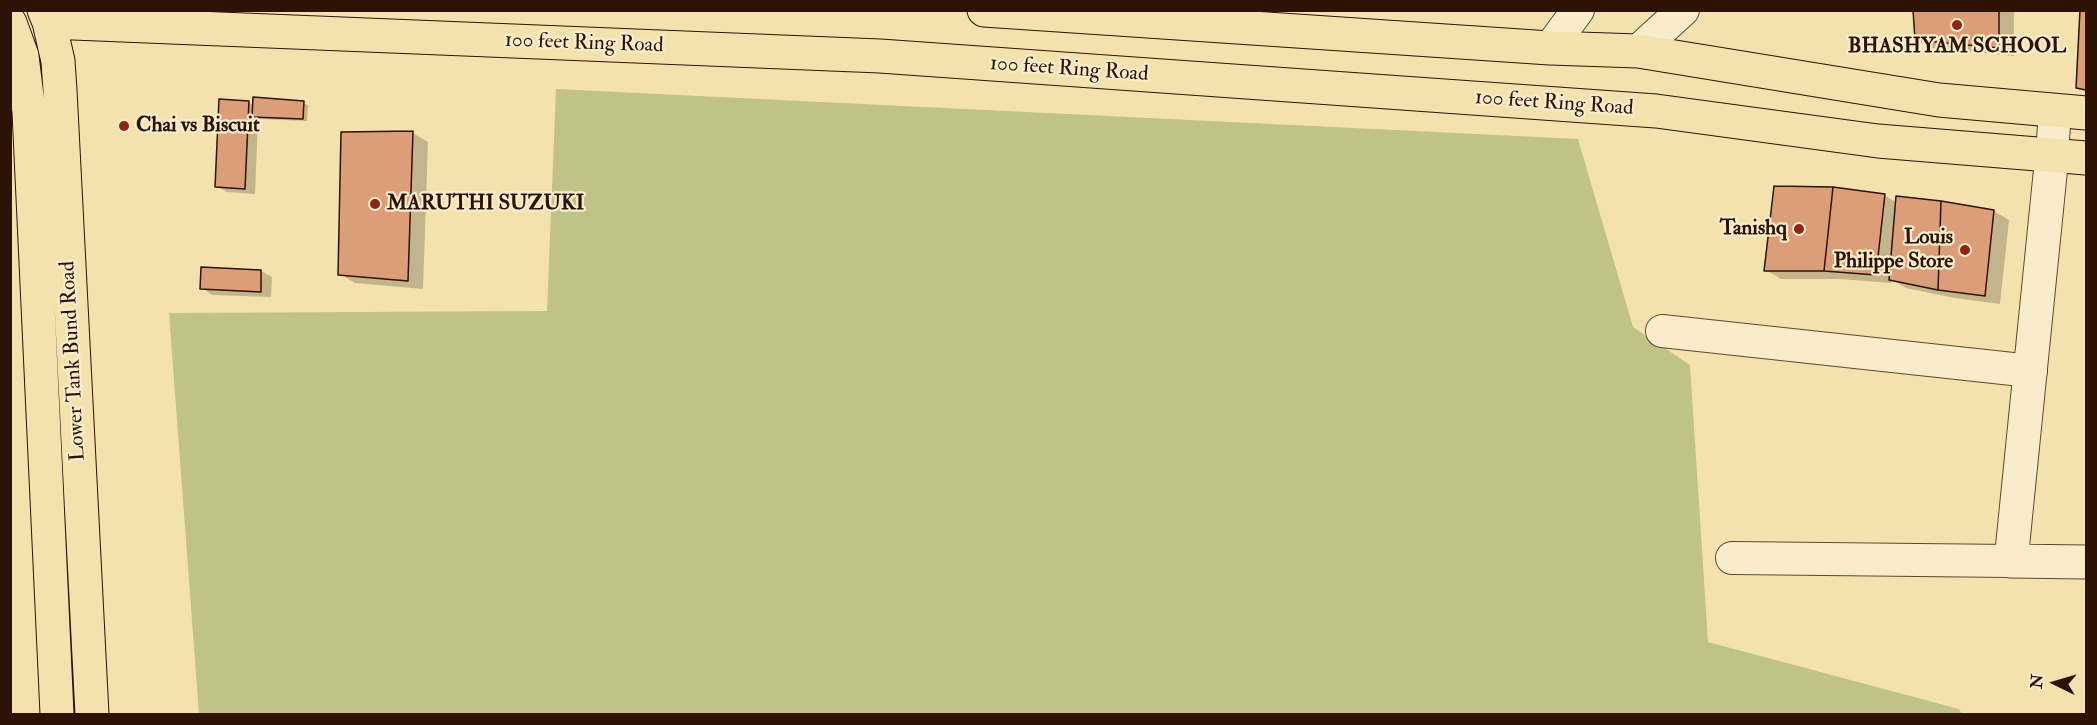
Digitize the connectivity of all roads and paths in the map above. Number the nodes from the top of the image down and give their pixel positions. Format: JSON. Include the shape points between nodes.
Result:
{"nodes":[{"id":1,"x":984,"y":10,"type":"edge"},
{"id":2,"x":1578,"y":10,"type":"edge"},
{"id":3,"x":1683,"y":10,"type":"edge"},
{"id":4,"x":47,"y":16,"type":"edge"},
{"id":5,"x":10,"y":23,"type":"edge"},
{"id":6,"x":1550,"y":48,"type":"junction"},
{"id":7,"x":1638,"y":51,"type":"junction"},
{"id":8,"x":2071,"y":111,"type":"edge"},
{"id":9,"x":2052,"y":155,"type":"junction"},
{"id":10,"x":2086,"y":158,"type":"edge"},
{"id":11,"x":1662,"y":331,"type":"dead end"},
{"id":12,"x":2031,"y":372,"type":"junction"},
{"id":13,"x":1732,"y":558,"type":"dead end"},
{"id":14,"x":2011,"y":561,"type":"junction"},
{"id":15,"x":2086,"y":562,"type":"edge"},
{"id":16,"x":57,"y":714,"type":"edge"},
{"id":17,"x":92,"y":714,"type":"edge"}],
"edges":[{"from":1,"to":6,"type":"main road"},
{"from":2,"to":6,"type":"street"},
{"from":3,"to":7,"type":"street"},
{"from":4,"to":9,"type":"main road","name":"100 feet Ring Road","via":[[880,56],[1656,111],[1878,141]]},
{"from":4,"to":17,"type":"main road","name":"Lower Tank Bund Road","via":[[58,61],[61,102]]},
{"from":5,"to":16,"type":"main road","name":"Lower Tank Bund Road","via":[[22,56],[29,112]]},
{"from":6,"to":7,"type":"main road"},
{"from":7,"to":8,"type":"main road","via":[[1939,100]]},
{"from":8,"to":9,"type":"street"},
{"from":9,"to":10,"type":"main road","name":"100 feet Ring Road"},
{"from":9,"to":12,"type":"street"},
{"from":11,"to":12,"type":"street"},
{"from":12,"to":14,"type":"street"},
{"from":13,"to":14,"type":"street"},
{"from":14,"to":15,"type":"street"}]}
